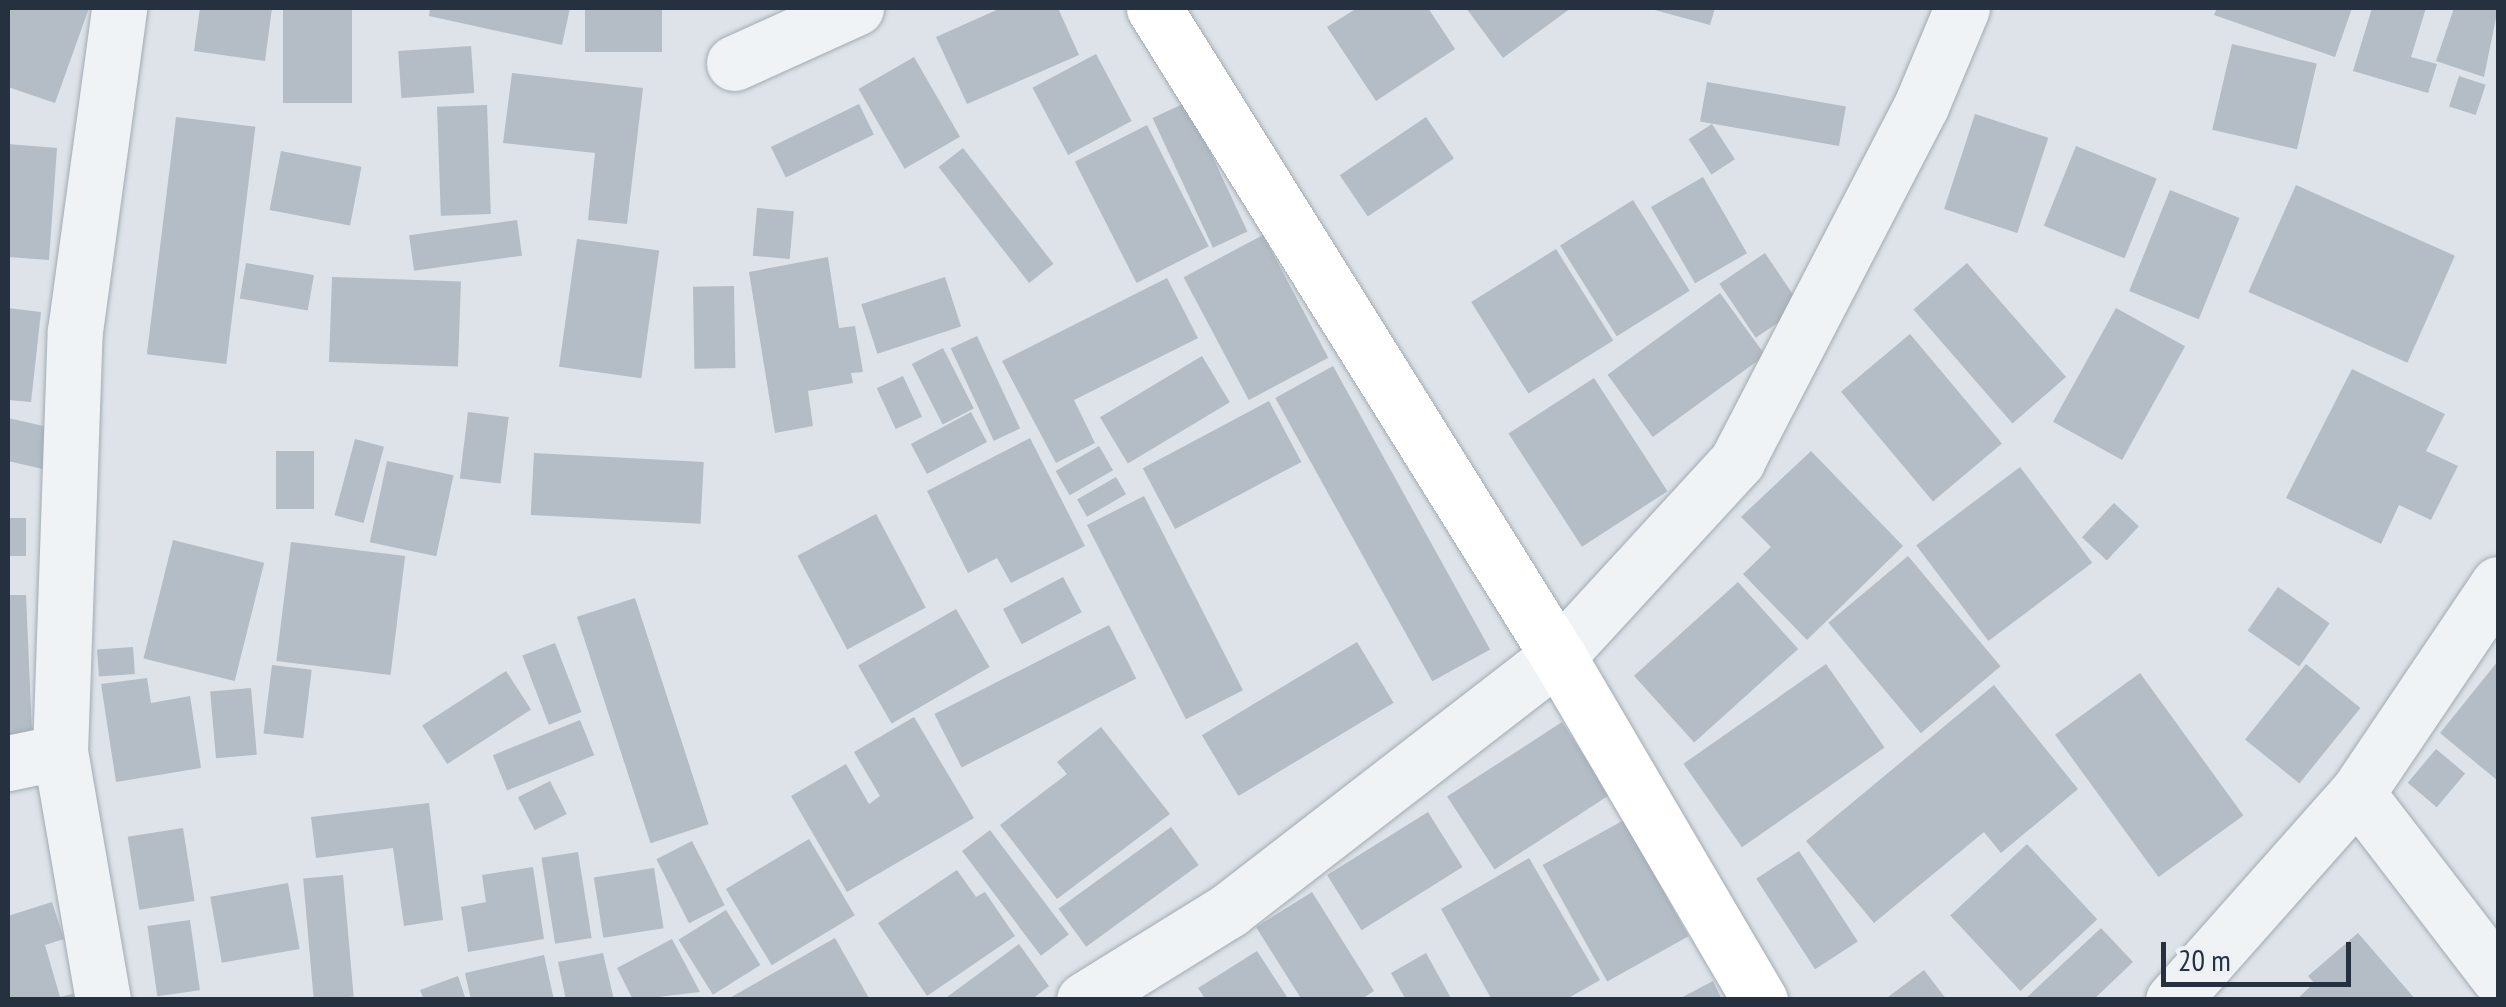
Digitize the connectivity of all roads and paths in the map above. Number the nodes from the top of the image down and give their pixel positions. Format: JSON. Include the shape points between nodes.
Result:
{"nodes":[{"id":1,"x":119,"y":8,"type":"edge"},
{"id":2,"x":856,"y":8,"type":"edge"},
{"id":3,"x":1154,"y":8,"type":"edge"},
{"id":4,"x":1962,"y":8,"type":"edge"},
{"id":5,"x":734,"y":63,"type":"dead end"},
{"id":6,"x":2498,"y":584,"type":"edge"},
{"id":7,"x":1558,"y":656,"type":"junction"},
{"id":8,"x":60,"y":752,"type":"junction"},
{"id":9,"x":8,"y":763,"type":"edge"},
{"id":10,"x":2357,"y":793,"type":"junction"},
{"id":11,"x":2498,"y":977,"type":"edge"},
{"id":12,"x":103,"y":1000,"type":"edge"},
{"id":13,"x":1084,"y":1000,"type":"edge"},
{"id":14,"x":1760,"y":1000,"type":"edge"},
{"id":15,"x":2173,"y":1000,"type":"edge"}],
"edges":[{"from":1,"to":8,"type":"street","via":[[75,331]]},
{"from":2,"to":5,"type":"street"},
{"from":3,"to":7,"type":"street"},
{"from":4,"to":7,"type":"street","via":[[1921,106],[1737,461]]},
{"from":6,"to":10,"type":"street"},
{"from":7,"to":13,"type":"street","via":[[1230,910]]},
{"from":7,"to":14,"type":"street"},
{"from":8,"to":9,"type":"street"},
{"from":8,"to":12,"type":"street"},
{"from":10,"to":11,"type":"street"},
{"from":10,"to":15,"type":"street"}]}
